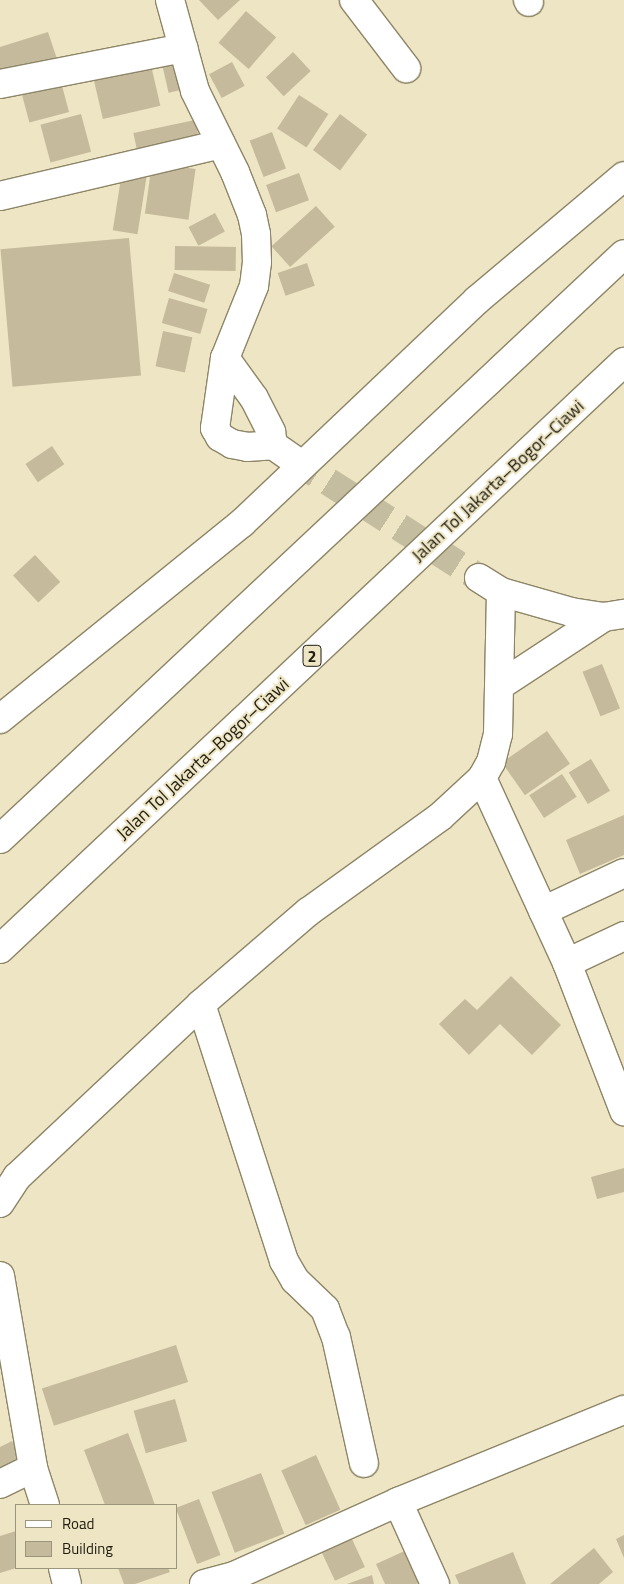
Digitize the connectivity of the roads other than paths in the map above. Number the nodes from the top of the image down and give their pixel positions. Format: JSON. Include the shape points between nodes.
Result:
{"nodes":[{"id":1,"x":170,"y":0,"type":"edge"},
{"id":2,"x":354,"y":0,"type":"edge"},
{"id":3,"x":183,"y":48,"type":"junction"},
{"id":4,"x":406,"y":68,"type":"dead end"},
{"id":5,"x":0,"y":84,"type":"edge"},
{"id":6,"x":221,"y":144,"type":"junction"},
{"id":7,"x":624,"y":176,"type":"edge"},
{"id":8,"x":0,"y":196,"type":"edge"},
{"id":9,"x":624,"y":254,"type":"edge"},
{"id":10,"x":225,"y":358,"type":"junction"},
{"id":11,"x":624,"y":362,"type":"edge"},
{"id":12,"x":614,"y":615,"type":"edge"},
{"id":13,"x":499,"y":686,"type":"junction"},
{"id":14,"x":0,"y":719,"type":"edge"},
{"id":15,"x":482,"y":778,"type":"junction"},
{"id":16,"x":0,"y":839,"type":"edge"},
{"id":17,"x":624,"y":873,"type":"edge"},
{"id":18,"x":543,"y":910,"type":"junction"},
{"id":19,"x":624,"y":936,"type":"edge"},
{"id":20,"x":0,"y":949,"type":"edge"},
{"id":21,"x":567,"y":963,"type":"junction"},
{"id":22,"x":201,"y":1004,"type":"junction"},
{"id":23,"x":624,"y":1111,"type":"edge"},
{"id":24,"x":2,"y":1193,"type":"edge"},
{"id":25,"x":0,"y":1276,"type":"edge"},
{"id":26,"x":624,"y":1410,"type":"edge"},
{"id":27,"x":364,"y":1463,"type":"dead end"},
{"id":28,"x":33,"y":1468,"type":"junction"},
{"id":29,"x":0,"y":1484,"type":"edge"},
{"id":30,"x":398,"y":1502,"type":"junction"},
{"id":31,"x":44,"y":1504,"type":"edge"},
{"id":32,"x":63,"y":1569,"type":"edge"},
{"id":33,"x":236,"y":1580,"type":"edge"},
{"id":34,"x":67,"y":1584,"type":"edge"},
{"id":35,"x":204,"y":1584,"type":"edge"},
{"id":36,"x":436,"y":1584,"type":"edge"}],
"edges":[{"from":1,"to":3,"type":"main road"},
{"from":2,"to":4,"type":"main road"},
{"from":3,"to":5,"type":"main road"},
{"from":3,"to":6,"type":"main road","via":[[195,91]]},
{"from":6,"to":8,"type":"main road"},
{"from":6,"to":10,"type":"main road","via":[[252,215],[257,262],[254,286]]},
{"from":7,"to":14,"type":"main road","via":[[477,300],[242,523]]},
{"from":9,"to":16,"type":"main road"},
{"from":10,"to":10,"type":"main road","via":[[254,398],[283,452],[232,444],[220,437],[215,428]]},
{"from":11,"to":20,"type":"main road","name":"Jalan Tol Jakarta–Bogor–Ciawi","number":"2"},
{"from":12,"to":13,"type":"main road"},
{"from":12,"to":13,"type":"main road","via":[[571,612],[490,585]]},
{"from":13,"to":15,"type":"main road","via":[[498,734],[491,762]]},
{"from":15,"to":18,"type":"main road"},
{"from":15,"to":22,"type":"main road","via":[[441,816],[308,912]]},
{"from":17,"to":18,"type":"main road"},
{"from":18,"to":21,"type":"main road"},
{"from":19,"to":21,"type":"main road"},
{"from":21,"to":23,"type":"main road"},
{"from":22,"to":24,"type":"main road"},
{"from":22,"to":27,"type":"main road","via":[[284,1261],[295,1280],[325,1309],[336,1337]]},
{"from":25,"to":28,"type":"main road"},
{"from":26,"to":30,"type":"main road"},
{"from":28,"to":29,"type":"main road"},
{"from":28,"to":31,"type":"main road"},
{"from":30,"to":33,"type":"main road"},
{"from":30,"to":36,"type":"main road"},
{"from":32,"to":34,"type":"main road"},
{"from":33,"to":35,"type":"main road"}]}
